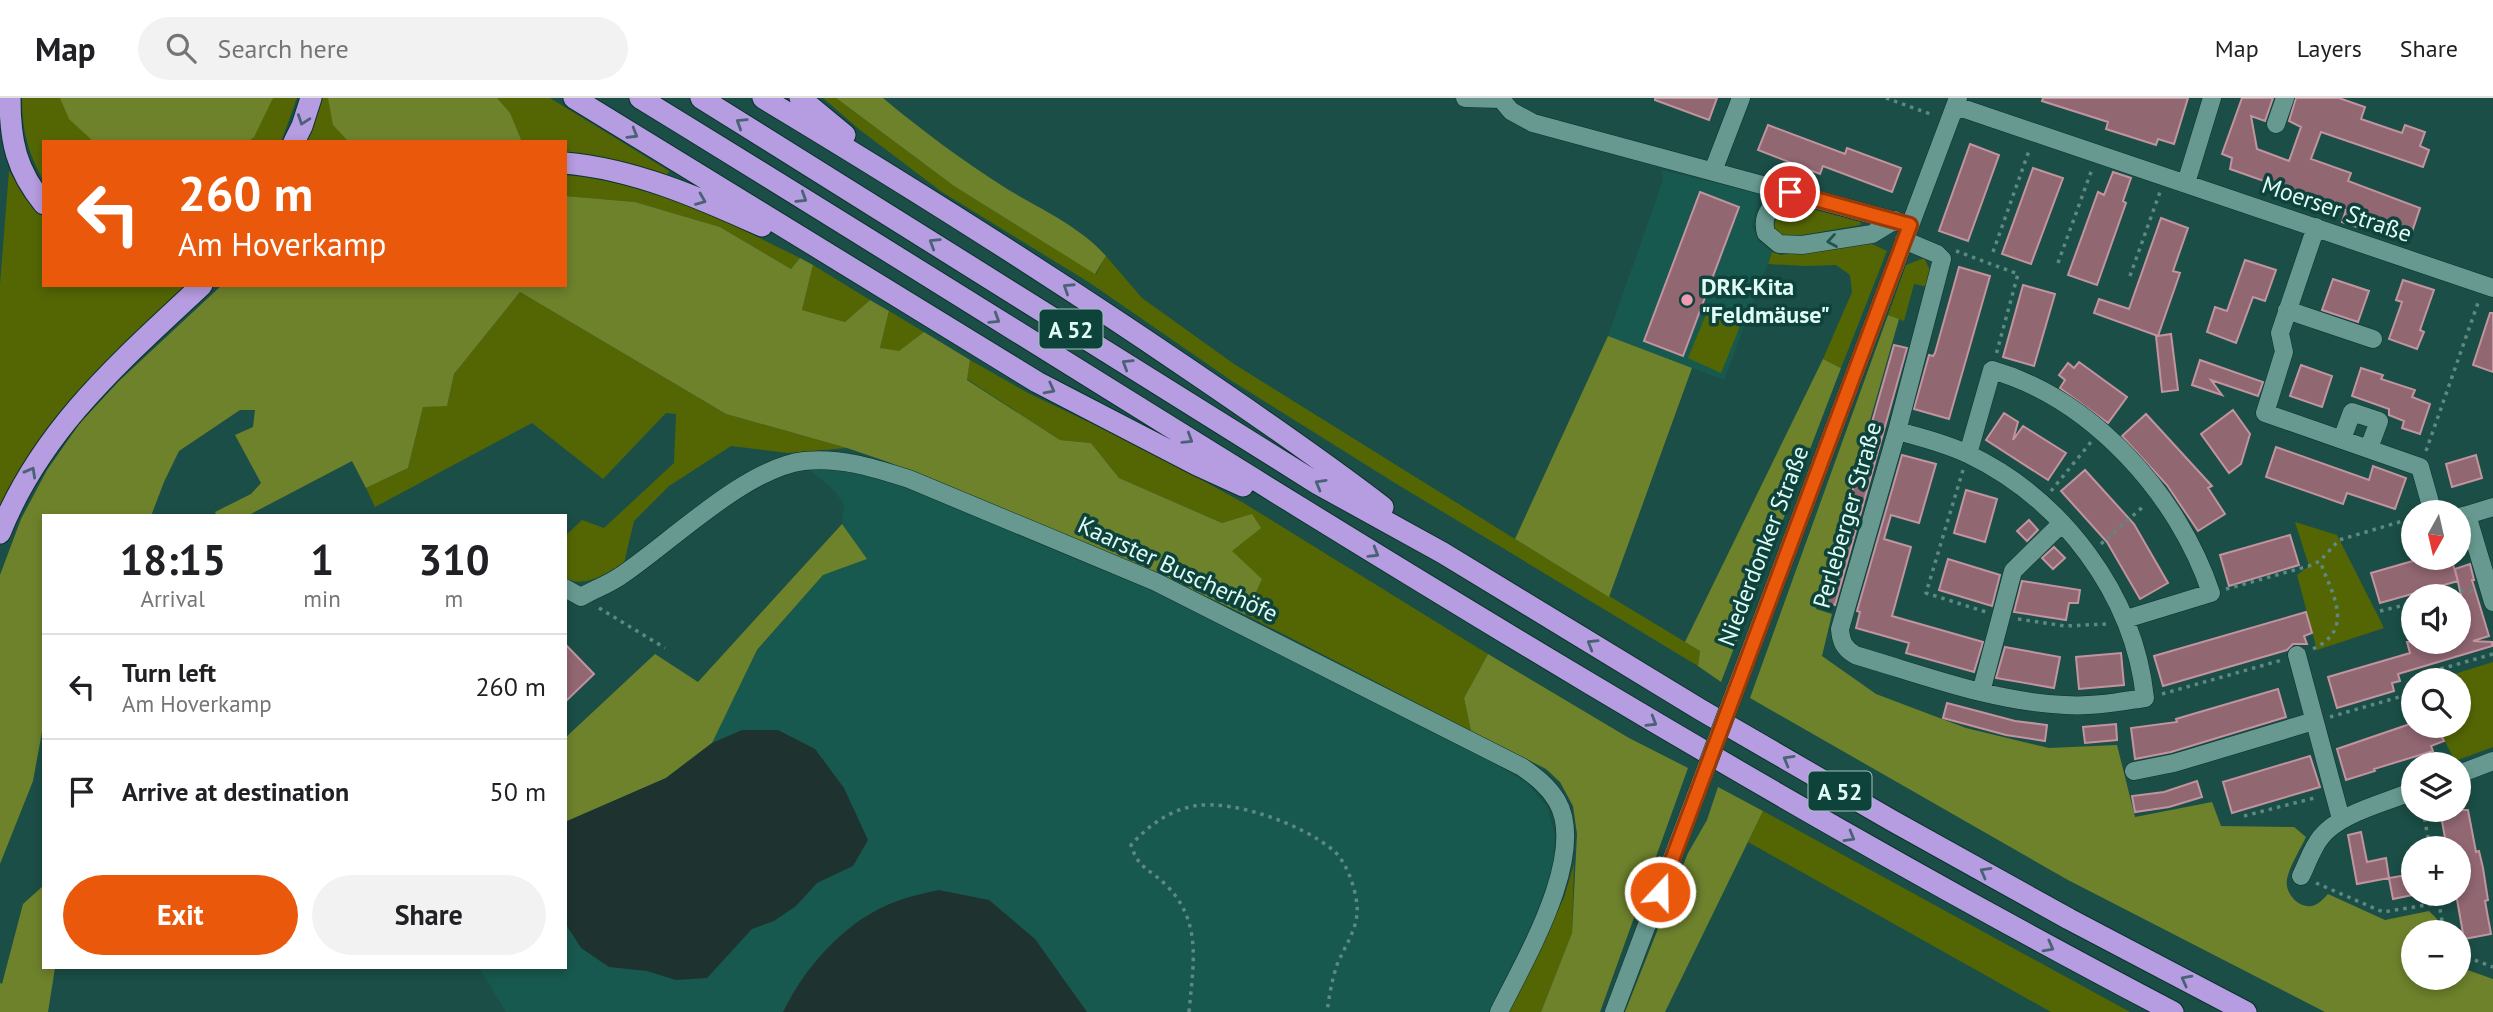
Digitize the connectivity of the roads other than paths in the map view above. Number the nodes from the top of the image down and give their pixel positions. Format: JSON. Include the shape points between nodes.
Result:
{"nodes":[{"id":1,"x":8,"y":98,"type":"edge"},
{"id":2,"x":311,"y":98,"type":"edge"},
{"id":3,"x":574,"y":98,"type":"edge"},
{"id":4,"x":640,"y":98,"type":"edge"},
{"id":5,"x":701,"y":98,"type":"edge"},
{"id":6,"x":763,"y":98,"type":"edge"},
{"id":7,"x":800,"y":98,"type":"edge"},
{"id":8,"x":1465,"y":98,"type":"edge"},
{"id":9,"x":1500,"y":98,"type":"edge"},
{"id":10,"x":1741,"y":98,"type":"edge"},
{"id":11,"x":2212,"y":98,"type":"edge"},
{"id":12,"x":2285,"y":98,"type":"edge"},
{"id":13,"x":1955,"y":108,"type":"edge"},
{"id":14,"x":2276,"y":124,"type":"dead end"},
{"id":15,"x":296,"y":140,"type":"edge"},
{"id":16,"x":0,"y":155,"type":"edge"},
{"id":17,"x":567,"y":163,"type":"edge"},
{"id":18,"x":1713,"y":171,"type":"junction"},
{"id":19,"x":2186,"y":183,"type":"junction"},
{"id":20,"x":919,"y":192,"type":"junction"},
{"id":21,"x":1790,"y":192,"type":"junction"},
{"id":22,"x":42,"y":201,"type":"edge"},
{"id":23,"x":2316,"y":227,"type":"junction"},
{"id":24,"x":1903,"y":229,"type":"junction"},
{"id":25,"x":845,"y":265,"type":"junction"},
{"id":26,"x":2489,"y":286,"type":"edge"},
{"id":27,"x":200,"y":287,"type":"edge"},
{"id":28,"x":2287,"y":310,"type":"junction"},
{"id":29,"x":2373,"y":339,"type":"dead end"},
{"id":30,"x":1897,"y":431,"type":"junction"},
{"id":31,"x":2342,"y":439,"type":"junction"},
{"id":32,"x":2369,"y":448,"type":"junction"},
{"id":33,"x":1968,"y":454,"type":"junction"},
{"id":34,"x":2429,"y":500,"type":"edge"},
{"id":35,"x":2493,"y":507,"type":"edge"},
{"id":36,"x":2471,"y":514,"type":"edge"},
{"id":37,"x":1315,"y":518,"type":"junction"},
{"id":38,"x":2062,"y":523,"type":"junction"},
{"id":39,"x":0,"y":533,"type":"edge"},
{"id":40,"x":2471,"y":539,"type":"edge"},
{"id":41,"x":1443,"y":554,"type":"junction"},
{"id":42,"x":573,"y":592,"type":"edge"},
{"id":43,"x":2491,"y":595,"type":"edge"},
{"id":44,"x":2126,"y":619,"type":"junction"},
{"id":45,"x":2297,"y":656,"type":"road end"},
{"id":46,"x":1980,"y":692,"type":"junction"},
{"id":47,"x":2314,"y":721,"type":"junction"},
{"id":48,"x":2493,"y":761,"type":"edge"},
{"id":49,"x":2471,"y":769,"type":"edge"},
{"id":50,"x":2134,"y":771,"type":"dead end"},
{"id":51,"x":2401,"y":796,"type":"edge"},
{"id":52,"x":2341,"y":819,"type":"junction"},
{"id":53,"x":2301,"y":876,"type":"road end"},
{"id":54,"x":1499,"y":1012,"type":"edge"},
{"id":55,"x":1614,"y":1012,"type":"edge"},
{"id":56,"x":2173,"y":1012,"type":"edge"},
{"id":57,"x":2246,"y":1012,"type":"edge"}],
"edges":[{"from":1,"to":16,"type":"highway"},
{"from":1,"to":22,"type":"highway","via":[[17,161]]},
{"from":2,"to":15,"type":"highway","one_way":true},
{"from":3,"to":25,"type":"highway","one_way":true},
{"from":4,"to":37,"type":"highway","number":"A 52","one_way":true},
{"from":41,"to":5,"type":"highway","number":"A 52","one_way":true,"via":[[1318,484]]},
{"from":6,"to":20,"type":"highway"},
{"from":7,"to":20,"type":"highway"},
{"from":8,"to":9,"type":"street"},
{"from":9,"to":18,"type":"street","via":[[1511,111],[1533,123]]},
{"from":10,"to":18,"type":"street"},
{"from":11,"to":19,"type":"street"},
{"from":12,"to":14,"type":"street"},
{"from":13,"to":19,"type":"street","name":"Moerser Straße"},
{"from":13,"to":24,"type":"street","name":"Niederdonker Straße"},
{"from":17,"to":25,"type":"highway","one_way":true,"via":[[617,171],[669,188]]},
{"from":18,"to":21,"type":"street"},
{"from":19,"to":23,"type":"street","name":"Moerser Straße"},
{"from":41,"to":20,"type":"highway","one_way":true,"via":[[1316,456]]},
{"from":21,"to":24,"type":"street"},
{"from":24,"to":21,"type":"street","one_way":true,"via":[[1802,245],[1779,244],[1766,233],[1765,216]]},
{"from":23,"to":26,"type":"street","name":"Moerser Straße"},
{"from":23,"to":28,"type":"street"},
{"from":24,"to":30,"type":"street","name":"Perleberger Straße","via":[[1942,259]]},
{"from":24,"to":55,"type":"street","name":"Niederdonker Straße","bridge":true},
{"from":25,"to":37,"type":"highway","one_way":true,"via":[[1037,382],[1197,465]]},
{"from":39,"to":27,"type":"highway","one_way":true,"via":[[40,456],[71,414]]},
{"from":28,"to":29,"type":"street"},
{"from":28,"to":31,"type":"street","via":[[2280,332],[2284,352],[2265,413]]},
{"from":30,"to":33,"type":"street"},
{"from":30,"to":46,"type":"street","name":"Perleberger Straße","via":[[1840,640],[1856,655]]},
{"from":31,"to":32,"type":"street"},
{"from":31,"to":32,"type":"street","via":[[2352,412],[2379,421]]},
{"from":32,"to":34,"type":"street","via":[[2420,467]]},
{"from":33,"to":38,"type":"street","via":[[2016,483]]},
{"from":33,"to":44,"type":"street","via":[[1992,370],[2038,388],[2100,431],[2133,463],[2159,493],[2193,547],[2211,593]]},
{"from":35,"to":36,"type":"street"},
{"from":37,"to":56,"type":"highway","number":"A 52","one_way":true,"via":[[1864,845]]},
{"from":38,"to":44,"type":"street","via":[[2089,555]]},
{"from":38,"to":46,"type":"street","via":[[2013,570]]},
{"from":40,"to":43,"type":"street"},
{"from":57,"to":41,"type":"highway","number":"A 52","one_way":true,"via":[[1891,820]]},
{"from":42,"to":54,"type":"street","name":"Kaarster Buscherhöfe","via":[[617,578],[770,470],[802,461],[835,460],[909,479],[1156,583],[1542,781],[1558,802],[1566,832],[1563,863],[1548,910]]},
{"from":44,"to":46,"type":"street","name":"Perleberger Straße","via":[[2142,670],[2145,698],[2067,706]]},
{"from":45,"to":47,"type":"street"},
{"from":47,"to":50,"type":"street"},
{"from":47,"to":52,"type":"street"},
{"from":48,"to":49,"type":"street"},
{"from":51,"to":52,"type":"street"},
{"from":52,"to":53,"type":"street","via":[[2318,840]]}]}
